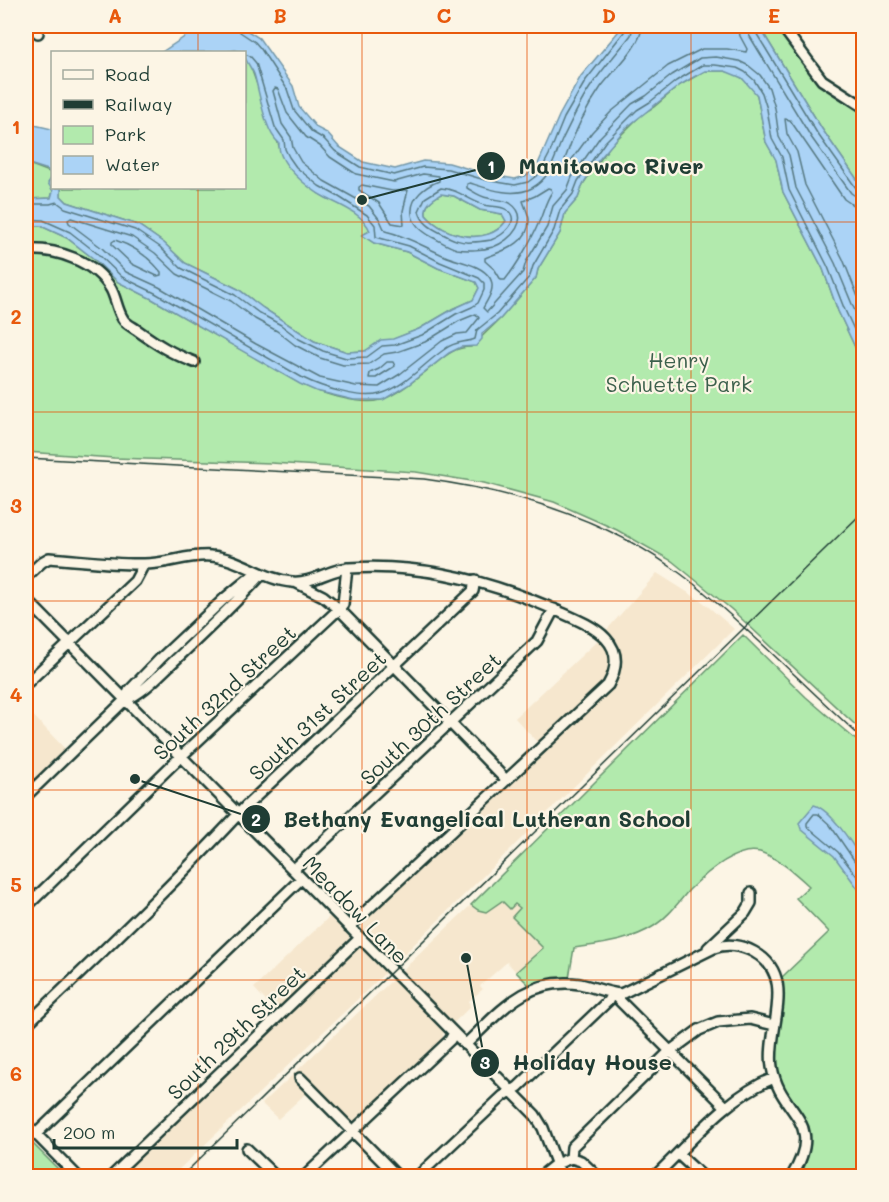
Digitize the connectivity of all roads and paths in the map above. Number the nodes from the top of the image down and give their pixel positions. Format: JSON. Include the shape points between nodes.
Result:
{"nodes":[{"id":1,"x":782,"y":26,"type":"edge"},
{"id":2,"x":864,"y":107,"type":"edge"},
{"id":3,"x":26,"y":250,"type":"edge"},
{"id":4,"x":194,"y":362,"type":"dead end"},
{"id":5,"x":144,"y":564,"type":"junction"},
{"id":6,"x":347,"y":568,"type":"junction"},
{"id":7,"x":260,"y":573,"type":"junction"},
{"id":8,"x":26,"y":577,"type":"edge"},
{"id":9,"x":475,"y":580,"type":"junction"},
{"id":10,"x":296,"y":583,"type":"junction"},
{"id":11,"x":26,"y":599,"type":"edge"},
{"id":12,"x":339,"y":609,"type":"junction"},
{"id":13,"x":554,"y":609,"type":"junction"},
{"id":14,"x":69,"y":643,"type":"junction"},
{"id":15,"x":395,"y":667,"type":"junction"},
{"id":16,"x":26,"y":684,"type":"edge"},
{"id":17,"x":124,"y":700,"type":"junction"},
{"id":18,"x":450,"y":724,"type":"junction"},
{"id":19,"x":181,"y":757,"type":"junction"},
{"id":20,"x":506,"y":780,"type":"junction"},
{"id":21,"x":26,"y":796,"type":"edge"},
{"id":22,"x":238,"y":814,"type":"junction"},
{"id":23,"x":293,"y":870,"type":"junction"},
{"id":24,"x":301,"y":879,"type":"junction"},
{"id":25,"x":751,"y":893,"type":"dead end"},
{"id":26,"x":26,"y":908,"type":"edge"},
{"id":27,"x":733,"y":924,"type":"junction"},
{"id":28,"x":349,"y":927,"type":"junction"},
{"id":29,"x":360,"y":938,"type":"junction"},
{"id":30,"x":740,"y":946,"type":"junction"},
{"id":31,"x":702,"y":953,"type":"junction"},
{"id":32,"x":612,"y":993,"type":"junction"},
{"id":33,"x":774,"y":1024,"type":"junction"},
{"id":34,"x":26,"y":1025,"type":"edge"},
{"id":35,"x":454,"y":1033,"type":"junction"},
{"id":36,"x":465,"y":1045,"type":"junction"},
{"id":37,"x":669,"y":1052,"type":"junction"},
{"id":38,"x":300,"y":1078,"type":"dead end"},
{"id":39,"x":774,"y":1078,"type":"junction"},
{"id":40,"x":512,"y":1092,"type":"junction"},
{"id":41,"x":726,"y":1107,"type":"junction"},
{"id":42,"x":26,"y":1124,"type":"edge"},
{"id":43,"x":352,"y":1131,"type":"junction"},
{"id":44,"x":36,"y":1134,"type":"junction"},
{"id":45,"x":248,"y":1149,"type":"dead end"},
{"id":46,"x":678,"y":1154,"type":"junction"},
{"id":47,"x":570,"y":1158,"type":"junction"},
{"id":48,"x":556,"y":1164,"type":"junction"},
{"id":49,"x":77,"y":1176,"type":"edge"},
{"id":50,"x":112,"y":1176,"type":"edge"},
{"id":51,"x":275,"y":1176,"type":"edge"},
{"id":52,"x":305,"y":1176,"type":"edge"},
{"id":53,"x":397,"y":1176,"type":"edge"},
{"id":54,"x":418,"y":1176,"type":"edge"},
{"id":55,"x":541,"y":1176,"type":"edge"},
{"id":56,"x":561,"y":1176,"type":"edge"},
{"id":57,"x":597,"y":1176,"type":"edge"},
{"id":58,"x":655,"y":1176,"type":"edge"},
{"id":59,"x":702,"y":1176,"type":"edge"},
{"id":60,"x":792,"y":1176,"type":"edge"}],
"edges":[{"from":1,"to":2,"type":"street","via":[[822,80]]},
{"from":3,"to":4,"type":"street","via":[[43,250],[87,264],[102,275],[123,320],[166,351]]},
{"from":5,"to":7,"type":"street","via":[[212,556],[237,561]]},
{"from":5,"to":8,"type":"street","via":[[49,558]]},
{"from":5,"to":14,"type":"street","via":[[135,581]]},
{"from":6,"to":9,"type":"street","via":[[411,570]]},
{"from":6,"to":10,"type":"street"},
{"from":6,"to":12,"type":"street"},
{"from":7,"to":10,"type":"street","via":[[277,581]]},
{"from":7,"to":17,"type":"street","via":[[224,599],[160,659]]},
{"from":9,"to":13,"type":"street"},
{"from":9,"to":15,"type":"street","name":"South 31st Street","via":[[473,591]]},
{"from":10,"to":12,"type":"street"},
{"from":11,"to":14,"type":"street","name":"Meadow Lane"},
{"from":12,"to":15,"type":"street"},
{"from":12,"to":19,"type":"street","name":"South 32nd Street"},
{"from":13,"to":18,"type":"street","name":"South 30th Street","via":[[537,641]]},
{"from":13,"to":20,"type":"street","via":[[608,639],[615,657],[614,674],[608,685]]},
{"from":14,"to":16,"type":"street"},
{"from":14,"to":17,"type":"street","name":"Meadow Lane"},
{"from":15,"to":18,"type":"street"},
{"from":15,"to":22,"type":"street","name":"South 31st Street"},
{"from":17,"to":19,"type":"street","name":"Meadow Lane"},
{"from":17,"to":21,"type":"street"},
{"from":18,"to":20,"type":"street"},
{"from":18,"to":23,"type":"street","name":"South 30th Street"},
{"from":19,"to":22,"type":"street","name":"Meadow Lane"},
{"from":19,"to":26,"type":"street","name":"South 32nd Street"},
{"from":20,"to":28,"type":"street"},
{"from":22,"to":23,"type":"street","name":"Meadow Lane"},
{"from":22,"to":34,"type":"street","name":"South 31st Street"},
{"from":23,"to":24,"type":"street","name":"Meadow Lane"},
{"from":24,"to":28,"type":"street","name":"Meadow Lane"},
{"from":24,"to":44,"type":"street"},
{"from":25,"to":27,"type":"street","via":[[751,903]]},
{"from":27,"to":30,"type":"street","via":[[733,935]]},
{"from":27,"to":31,"type":"street"},
{"from":28,"to":29,"type":"street","name":"Meadow Lane"},
{"from":29,"to":35,"type":"street","name":"Meadow Lane"},
{"from":29,"to":50,"type":"street","name":"South 29th Street"},
{"from":30,"to":31,"type":"street","via":[[719,946]]},
{"from":30,"to":33,"type":"street","via":[[758,954],[773,971],[779,988]]},
{"from":31,"to":32,"type":"street","via":[[636,988]]},
{"from":32,"to":36,"type":"street","via":[[562,983],[535,988],[510,1003]]},
{"from":32,"to":37,"type":"street"},
{"from":32,"to":40,"type":"street"},
{"from":33,"to":37,"type":"street","via":[[750,1019],[718,1022],[699,1030]]},
{"from":33,"to":39,"type":"street"},
{"from":35,"to":36,"type":"street","name":"Meadow Lane"},
{"from":35,"to":43,"type":"street"},
{"from":36,"to":40,"type":"street","name":"Meadow Lane"},
{"from":37,"to":41,"type":"street"},
{"from":37,"to":47,"type":"street","via":[[572,1147]]},
{"from":38,"to":43,"type":"street"},
{"from":39,"to":41,"type":"street","via":[[751,1088]]},
{"from":39,"to":60,"type":"street","via":[[804,1133],[804,1151]]},
{"from":40,"to":48,"type":"street","name":"Meadow Lane","via":[[543,1128]]},
{"from":40,"to":54,"type":"street","via":[[502,1096]]},
{"from":41,"to":46,"type":"street"},
{"from":42,"to":44,"type":"street"},
{"from":43,"to":52,"type":"street"},
{"from":43,"to":53,"type":"street"},
{"from":44,"to":49,"type":"street"},
{"from":45,"to":51,"type":"street"},
{"from":46,"to":58,"type":"street"},
{"from":46,"to":59,"type":"street"},
{"from":47,"to":48,"type":"street"},
{"from":47,"to":57,"type":"street","via":[[581,1161]]},
{"from":48,"to":55,"type":"street"},
{"from":48,"to":56,"type":"street","name":"Meadow Lane"}]}
